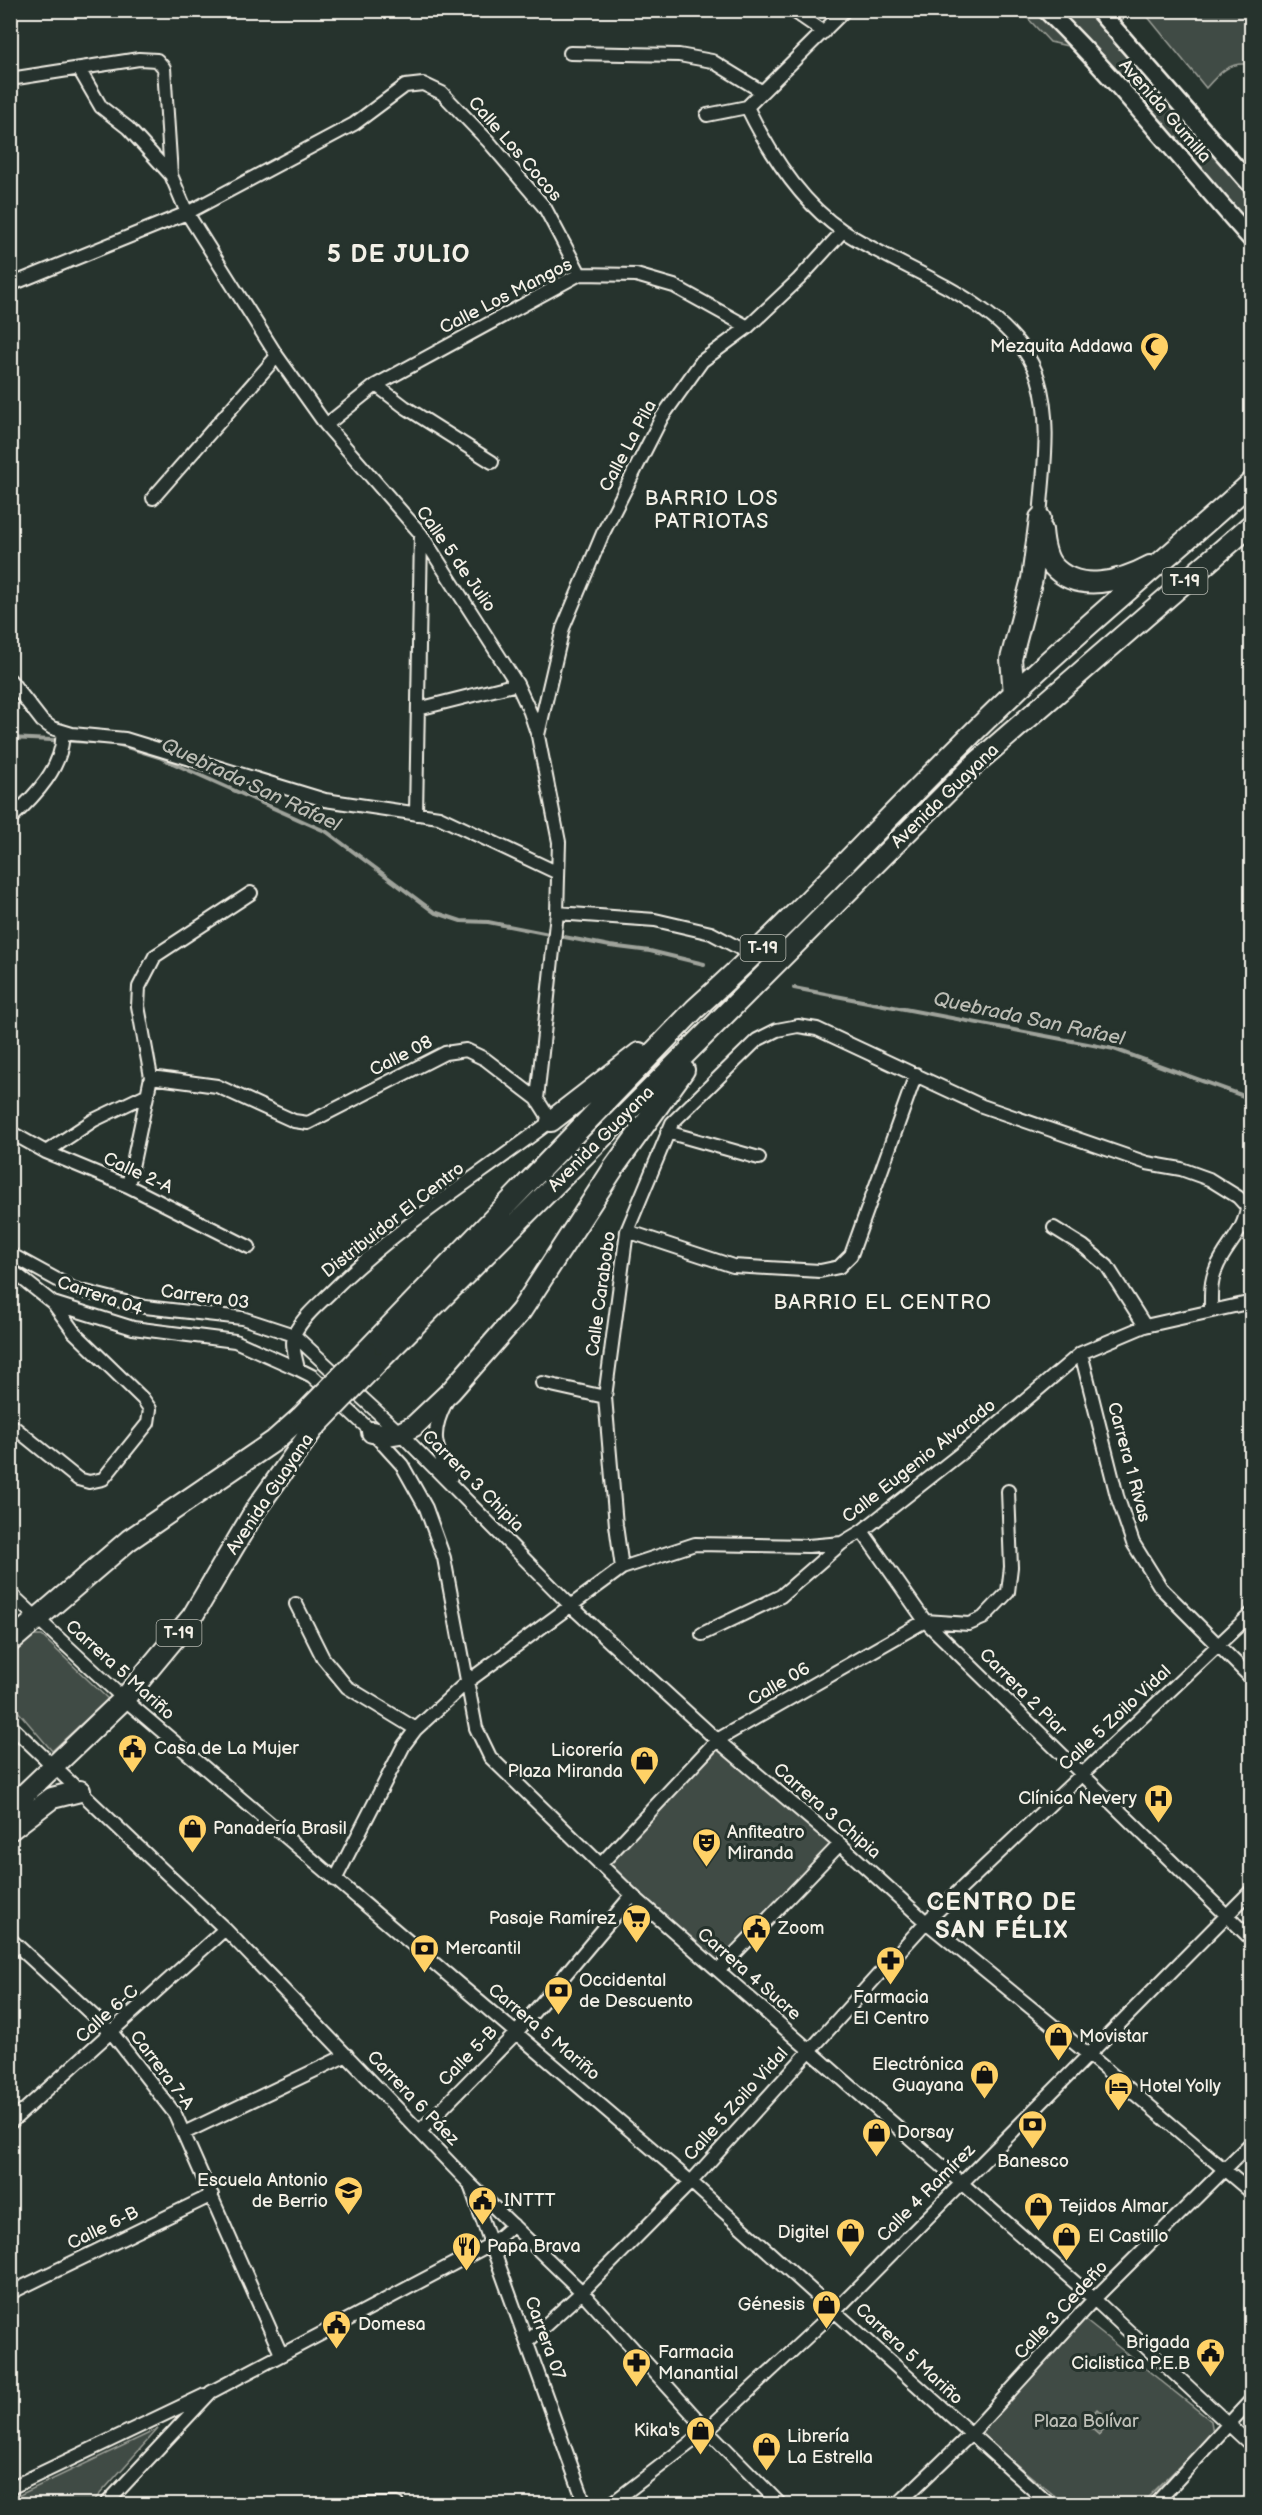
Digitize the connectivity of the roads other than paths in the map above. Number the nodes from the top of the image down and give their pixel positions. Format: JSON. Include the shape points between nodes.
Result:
{"nodes":[{"id":1,"x":792,"y":10,"type":"edge"},
{"id":2,"x":845,"y":10,"type":"edge"},
{"id":3,"x":1046,"y":10,"type":"edge"},
{"id":4,"x":1098,"y":10,"type":"edge"},
{"id":5,"x":824,"y":32,"type":"junction"},
{"id":6,"x":570,"y":53,"type":"dead end"},
{"id":7,"x":79,"y":69,"type":"junction"},
{"id":8,"x":10,"y":79,"type":"edge"},
{"id":9,"x":761,"y":91,"type":"junction"},
{"id":10,"x":747,"y":107,"type":"junction"},
{"id":11,"x":707,"y":115,"type":"dead end"},
{"id":12,"x":171,"y":175,"type":"junction"},
{"id":13,"x":1251,"y":186,"type":"edge"},
{"id":14,"x":188,"y":213,"type":"junction"},
{"id":15,"x":843,"y":231,"type":"junction"},
{"id":16,"x":1251,"y":240,"type":"edge"},
{"id":17,"x":580,"y":274,"type":"junction"},
{"id":18,"x":10,"y":285,"type":"edge"},
{"id":19,"x":748,"y":327,"type":"junction"},
{"id":20,"x":277,"y":356,"type":"junction"},
{"id":21,"x":376,"y":385,"type":"junction"},
{"id":22,"x":326,"y":424,"type":"junction"},
{"id":23,"x":492,"y":462,"type":"dead end"},
{"id":24,"x":1251,"y":482,"type":"edge"},
{"id":25,"x":153,"y":498,"type":"dead end"},
{"id":26,"x":1040,"y":518,"type":"junction"},
{"id":27,"x":1251,"y":524,"type":"edge"},
{"id":28,"x":421,"y":534,"type":"junction"},
{"id":29,"x":1171,"y":556,"type":"junction"},
{"id":30,"x":10,"y":680,"type":"edge"},
{"id":31,"x":517,"y":684,"type":"junction"},
{"id":32,"x":1014,"y":693,"type":"junction"},
{"id":33,"x":418,"y":709,"type":"junction"},
{"id":34,"x":63,"y":735,"type":"junction"},
{"id":35,"x":538,"y":736,"type":"junction"},
{"id":36,"x":416,"y":814,"type":"junction"},
{"id":37,"x":10,"y":819,"type":"edge"},
{"id":38,"x":558,"y":873,"type":"junction"},
{"id":39,"x":251,"y":893,"type":"dead end"},
{"id":40,"x":556,"y":919,"type":"junction"},
{"id":41,"x":754,"y":957,"type":"junction"},
{"id":42,"x":695,"y":1009,"type":"junction"},
{"id":43,"x":715,"y":1026,"type":"junction"},
{"id":44,"x":916,"y":1074,"type":"junction"},
{"id":45,"x":151,"y":1077,"type":"junction"},
{"id":46,"x":146,"y":1095,"type":"junction"},
{"id":47,"x":537,"y":1099,"type":"junction"},
{"id":48,"x":551,"y":1121,"type":"junction"},
{"id":49,"x":10,"y":1132,"type":"edge"},
{"id":50,"x":667,"y":1132,"type":"junction"},
{"id":51,"x":46,"y":1152,"type":"junction"},
{"id":52,"x":759,"y":1158,"type":"dead end"},
{"id":53,"x":128,"y":1186,"type":"junction"},
{"id":54,"x":1054,"y":1228,"type":"dead end"},
{"id":55,"x":627,"y":1231,"type":"junction"},
{"id":56,"x":249,"y":1247,"type":"dead end"},
{"id":57,"x":10,"y":1254,"type":"edge"},
{"id":58,"x":10,"y":1269,"type":"edge"},
{"id":59,"x":1251,"y":1302,"type":"edge"},
{"id":60,"x":53,"y":1303,"type":"junction"},
{"id":61,"x":1211,"y":1311,"type":"junction"},
{"id":62,"x":1145,"y":1326,"type":"junction"},
{"id":63,"x":294,"y":1335,"type":"junction"},
{"id":64,"x":1081,"y":1353,"type":"junction"},
{"id":65,"x":372,"y":1357,"type":"junction"},
{"id":66,"x":298,"y":1369,"type":"junction"},
{"id":67,"x":542,"y":1383,"type":"dead end"},
{"id":68,"x":452,"y":1391,"type":"junction"},
{"id":69,"x":605,"y":1397,"type":"junction"},
{"id":70,"x":307,"y":1423,"type":"junction"},
{"id":71,"x":10,"y":1424,"type":"edge"},
{"id":72,"x":372,"y":1432,"type":"junction"},
{"id":73,"x":400,"y":1433,"type":"junction"},
{"id":74,"x":1008,"y":1491,"type":"dead end"},
{"id":75,"x":460,"y":1494,"type":"junction"},
{"id":76,"x":862,"y":1531,"type":"junction"},
{"id":77,"x":842,"y":1543,"type":"junction"},
{"id":78,"x":622,"y":1568,"type":"junction"},
{"id":79,"x":10,"y":1593,"type":"edge"},
{"id":80,"x":296,"y":1604,"type":"dead end"},
{"id":81,"x":571,"y":1606,"type":"junction"},
{"id":82,"x":1251,"y":1613,"type":"edge"},
{"id":83,"x":36,"y":1620,"type":"junction"},
{"id":84,"x":925,"y":1621,"type":"junction"},
{"id":85,"x":702,"y":1634,"type":"dead end"},
{"id":86,"x":10,"y":1642,"type":"edge"},
{"id":87,"x":1218,"y":1646,"type":"junction"},
{"id":88,"x":1251,"y":1679,"type":"edge"},
{"id":89,"x":467,"y":1682,"type":"junction"},
{"id":90,"x":124,"y":1699,"type":"junction"},
{"id":91,"x":10,"y":1725,"type":"edge"},
{"id":92,"x":416,"y":1729,"type":"junction"},
{"id":93,"x":717,"y":1740,"type":"junction"},
{"id":94,"x":53,"y":1765,"type":"junction"},
{"id":95,"x":1081,"y":1774,"type":"junction"},
{"id":96,"x":80,"y":1791,"type":"junction"},
{"id":97,"x":18,"y":1801,"type":"edge"},
{"id":98,"x":10,"y":1822,"type":"edge"},
{"id":99,"x":10,"y":1830,"type":"edge"},
{"id":100,"x":840,"y":1844,"type":"junction"},
{"id":101,"x":600,"y":1865,"type":"junction"},
{"id":102,"x":335,"y":1880,"type":"junction"},
{"id":103,"x":1251,"y":1890,"type":"edge"},
{"id":104,"x":632,"y":1895,"type":"junction"},
{"id":105,"x":1227,"y":1916,"type":"junction"},
{"id":106,"x":926,"y":1922,"type":"junction"},
{"id":107,"x":225,"y":1929,"type":"junction"},
{"id":108,"x":10,"y":1939,"type":"edge"},
{"id":109,"x":1251,"y":1940,"type":"edge"},
{"id":110,"x":718,"y":1970,"type":"junction"},
{"id":111,"x":517,"y":2032,"type":"junction"},
{"id":112,"x":112,"y":2033,"type":"junction"},
{"id":113,"x":809,"y":2050,"type":"junction"},
{"id":114,"x":347,"y":2055,"type":"junction"},
{"id":115,"x":1089,"y":2055,"type":"junction"},
{"id":116,"x":10,"y":2122,"type":"edge"},
{"id":117,"x":420,"y":2131,"type":"junction"},
{"id":118,"x":184,"y":2133,"type":"junction"},
{"id":119,"x":1251,"y":2142,"type":"edge"},
{"id":120,"x":1224,"y":2170,"type":"junction"},
{"id":121,"x":961,"y":2181,"type":"junction"},
{"id":122,"x":691,"y":2182,"type":"junction"},
{"id":123,"x":470,"y":2184,"type":"junction"},
{"id":124,"x":1251,"y":2193,"type":"edge"},
{"id":125,"x":212,"y":2195,"type":"junction"},
{"id":126,"x":513,"y":2225,"type":"junction"},
{"id":127,"x":491,"y":2244,"type":"junction"},
{"id":128,"x":582,"y":2292,"type":"junction"},
{"id":129,"x":10,"y":2293,"type":"edge"},
{"id":130,"x":1094,"y":2299,"type":"junction"},
{"id":131,"x":836,"y":2310,"type":"junction"},
{"id":132,"x":527,"y":2342,"type":"junction"},
{"id":133,"x":281,"y":2354,"type":"junction"},
{"id":134,"x":211,"y":2392,"type":"junction"},
{"id":135,"x":1251,"y":2399,"type":"edge"},
{"id":136,"x":1227,"y":2424,"type":"junction"},
{"id":137,"x":707,"y":2430,"type":"junction"},
{"id":138,"x":970,"y":2435,"type":"junction"},
{"id":139,"x":1251,"y":2446,"type":"edge"},
{"id":140,"x":10,"y":2488,"type":"edge"},
{"id":141,"x":106,"y":2505,"type":"edge"},
{"id":142,"x":365,"y":2505,"type":"edge"},
{"id":143,"x":397,"y":2505,"type":"edge"},
{"id":144,"x":585,"y":2505,"type":"edge"},
{"id":145,"x":611,"y":2505,"type":"edge"},
{"id":146,"x":780,"y":2505,"type":"edge"},
{"id":147,"x":898,"y":2505,"type":"edge"},
{"id":148,"x":1049,"y":2505,"type":"edge"},
{"id":149,"x":1155,"y":2505,"type":"edge"}],
"edges":[{"from":1,"to":5,"type":"street"},
{"from":2,"to":5,"type":"street"},
{"from":3,"to":16,"type":"main road","name":"Avenida Gumilla","via":[[1168,141]]},
{"from":4,"to":13,"type":"main road","name":"Avenida Gumilla"},
{"from":5,"to":9,"type":"street"},
{"from":6,"to":9,"type":"street","via":[[679,55],[712,61]]},
{"from":7,"to":8,"type":"street"},
{"from":7,"to":12,"type":"street","via":[[101,107],[128,128]]},
{"from":7,"to":12,"type":"street","name":"Calle 5 de Julio","via":[[148,58],[157,60],[164,68]]},
{"from":9,"to":10,"type":"street"},
{"from":10,"to":11,"type":"street"},
{"from":10,"to":15,"type":"street","via":[[768,148],[817,209]]},
{"from":12,"to":14,"type":"street","name":"Calle 5 de Julio"},
{"from":14,"to":17,"type":"street","name":"Calle Los Cocos","via":[[354,124],[405,86],[423,84],[442,93],[545,208]]},
{"from":14,"to":18,"type":"street"},
{"from":14,"to":20,"type":"street","name":"Calle 5 de Julio"},
{"from":15,"to":19,"type":"street","name":"Calle La Pila"},
{"from":15,"to":26,"type":"street","via":[[958,293],[1013,335],[1037,376],[1046,416]]},
{"from":17,"to":19,"type":"street","name":"Calle Los Mangos","via":[[636,275],[674,286]]},
{"from":17,"to":21,"type":"street","name":"Calle Los Mangos"},
{"from":19,"to":35,"type":"street","name":"Calle La Pila","via":[[702,361],[662,417],[603,533],[563,628]]},
{"from":20,"to":22,"type":"street","name":"Calle 5 de Julio"},
{"from":20,"to":25,"type":"street"},
{"from":21,"to":22,"type":"street","name":"Calle Los Mangos"},
{"from":21,"to":23,"type":"street"},
{"from":22,"to":28,"type":"street","name":"Calle 5 de Julio"},
{"from":24,"to":29,"type":"highway","name":"Avenida Guayana","number":"T-19"},
{"from":26,"to":29,"type":"highway","via":[[1044,546],[1053,566],[1073,579],[1103,583],[1131,576]]},
{"from":26,"to":32,"type":"highway","via":[[1032,579],[1011,659]]},
{"from":27,"to":43,"type":"highway","name":"Avenida Guayana","number":"T-19","via":[[975,764]]},
{"from":28,"to":31,"type":"street","name":"Calle 5 de Julio"},
{"from":28,"to":33,"type":"street"},
{"from":29,"to":32,"type":"highway","name":"Avenida Guayana","number":"T-19"},
{"from":30,"to":34,"type":"street","via":[[42,721]]},
{"from":31,"to":33,"type":"street"},
{"from":31,"to":35,"type":"street","name":"Calle 5 de Julio"},
{"from":32,"to":41,"type":"highway","name":"Avenida Guayana","number":"T-19"},
{"from":33,"to":36,"type":"street"},
{"from":34,"to":36,"type":"street","via":[[125,739],[325,800]]},
{"from":34,"to":37,"type":"street","via":[[59,760]]},
{"from":35,"to":38,"type":"street","name":"Calle 5 de Julio","via":[[559,842]]},
{"from":36,"to":38,"type":"street","via":[[439,818]]},
{"from":38,"to":40,"type":"street","name":"Calle 5 de Julio"},
{"from":39,"to":45,"type":"street","via":[[155,956],[145,972],[138,1006]]},
{"from":40,"to":41,"type":"street","via":[[655,920],[711,933]]},
{"from":40,"to":47,"type":"street","name":"Calle 5 de Julio"},
{"from":41,"to":42,"type":"highway","name":"Avenida Guayana","number":"T-19"},
{"from":42,"to":48,"type":"highway"},
{"from":42,"to":65,"type":"highway","name":"Avenida Guayana","number":"T-19"},
{"from":43,"to":65,"type":"highway","name":"Avenida Guayana","number":"T-19"},
{"from":43,"to":68,"type":"highway","via":[[615,1167],[521,1311]]},
{"from":44,"to":50,"type":"street","name":"Calle Carabobo","via":[[817,1029],[798,1026],[777,1030],[757,1040]]},
{"from":44,"to":55,"type":"street","via":[[851,1255],[839,1267],[820,1271],[734,1266]]},
{"from":44,"to":61,"type":"street","via":[[982,1106],[1147,1163],[1209,1179],[1238,1197],[1247,1207],[1246,1222],[1215,1269]]},
{"from":45,"to":46,"type":"street"},
{"from":45,"to":47,"type":"street","name":"Calle 08","via":[[217,1086],[294,1121],[308,1123],[445,1053],[466,1050],[508,1074]]},
{"from":46,"to":51,"type":"street","via":[[94,1120]]},
{"from":46,"to":53,"type":"street"},
{"from":47,"to":48,"type":"street"},
{"from":48,"to":63,"type":"street","name":"Distribuidor El Centro","via":[[419,1217],[349,1274],[307,1316]]},
{"from":49,"to":51,"type":"street","name":"Calle 2-A"},
{"from":50,"to":52,"type":"street"},
{"from":50,"to":55,"type":"street","name":"Calle Carabobo"},
{"from":51,"to":53,"type":"street","name":"Calle 2-A"},
{"from":53,"to":56,"type":"street","name":"Calle 2-A"},
{"from":54,"to":62,"type":"street","via":[[1107,1266]]},
{"from":55,"to":69,"type":"street","name":"Calle Carabobo"},
{"from":57,"to":63,"type":"street","name":"Carrera 03","via":[[74,1289],[145,1307],[242,1318]]},
{"from":58,"to":60,"type":"street","name":"Carrera 04"},
{"from":59,"to":61,"type":"street","name":"Calle Eugenio Alvarado"},
{"from":60,"to":66,"type":"street","name":"Carrera 04","via":[[133,1328],[235,1341]]},
{"from":60,"to":71,"type":"street","via":[[74,1332],[144,1399],[150,1409],[148,1423],[103,1479],[89,1482],[78,1479]]},
{"from":61,"to":62,"type":"street","name":"Calle Eugenio Alvarado"},
{"from":62,"to":64,"type":"street","name":"Calle Eugenio Alvarado"},
{"from":63,"to":66,"type":"street"},
{"from":63,"to":73,"type":"street","name":"Carrera 03"},
{"from":64,"to":76,"type":"street","name":"Calle Eugenio Alvarado"},
{"from":64,"to":87,"type":"street","name":"Carrera 1 Rivas","via":[[1133,1543],[1161,1588]]},
{"from":65,"to":70,"type":"highway","name":"Avenida Guayana","number":"T-19","bridge":true},
{"from":66,"to":72,"type":"street","name":"Carrera 04","via":[[312,1376]]},
{"from":67,"to":69,"type":"street"},
{"from":68,"to":73,"type":"highway","via":[[414,1426]]},
{"from":68,"to":75,"type":"street","via":[[436,1420],[435,1438],[441,1459]]},
{"from":69,"to":78,"type":"street","name":"Calle Carabobo"},
{"from":70,"to":83,"type":"highway","name":"Avenida Guayana","number":"T-19","via":[[274,1441],[129,1540]]},
{"from":70,"to":90,"type":"highway","name":"Avenida Guayana","number":"T-19","via":[[192,1617]]},
{"from":72,"to":73,"type":"highway"},
{"from":72,"to":89,"type":"street","name":"Carrera 4 Sucre","via":[[402,1465],[426,1508],[444,1558]]},
{"from":73,"to":75,"type":"street","name":"Carrera 3 Chipia"},
{"from":74,"to":84,"type":"street","via":[[1008,1592],[983,1618],[969,1624]]},
{"from":75,"to":81,"type":"street","name":"Carrera 3 Chipia"},
{"from":76,"to":77,"type":"street","name":"Calle Eugenio Alvarado"},
{"from":76,"to":84,"type":"street","name":"Carrera 2 Piar"},
{"from":77,"to":78,"type":"street","name":"Calle Eugenio Alvarado","via":[[772,1547],[695,1544]]},
{"from":77,"to":85,"type":"street","via":[[781,1596]]},
{"from":78,"to":81,"type":"street","name":"Calle Eugenio Alvarado"},
{"from":79,"to":83,"type":"street","name":"Carrera 5 Mariño"},
{"from":80,"to":92,"type":"street","via":[[323,1658],[347,1687]]},
{"from":81,"to":89,"type":"street","name":"Calle Eugenio Alvarado"},
{"from":81,"to":93,"type":"street","name":"Carrera 3 Chipia"},
{"from":82,"to":87,"type":"street","name":"Calle 5 Zoilo Vidal"},
{"from":83,"to":86,"type":"highway","name":"Avenida Guayana","number":"T-19"},
{"from":83,"to":90,"type":"street","name":"Carrera 5 Mariño"},
{"from":84,"to":93,"type":"street","name":"Calle 06"},
{"from":84,"to":95,"type":"street","name":"Carrera 2 Piar"},
{"from":87,"to":88,"type":"street","name":"Carrera 1 Rivas"},
{"from":87,"to":95,"type":"street","name":"Calle 5 Zoilo Vidal"},
{"from":89,"to":92,"type":"street","name":"Calle Eugenio Alvarado"},
{"from":89,"to":101,"type":"street","name":"Carrera 4 Sucre","via":[[476,1728],[490,1757]]},
{"from":90,"to":94,"type":"highway","name":"Avenida Guayana","number":"T-19"},
{"from":90,"to":102,"type":"street","name":"Carrera 5 Mariño"},
{"from":91,"to":94,"type":"street","name":"Carrera 6 Páez"},
{"from":92,"to":102,"type":"street","name":"Calle Eugenio Alvarado","via":[[404,1744]]},
{"from":93,"to":100,"type":"street","name":"Carrera 3 Chipia"},
{"from":93,"to":101,"type":"street","name":"Calle 06"},
{"from":94,"to":96,"type":"street","name":"Carrera 6 Páez"},
{"from":94,"to":97,"type":"highway","name":"Avenida Guayana","number":"T-19"},
{"from":95,"to":105,"type":"street","name":"Carrera 2 Piar"},
{"from":95,"to":106,"type":"street","name":"Calle 5 Zoilo Vidal"},
{"from":96,"to":99,"type":"highway","via":[[52,1798]]},
{"from":96,"to":107,"type":"street","name":"Carrera 6 Páez"},
{"from":97,"to":98,"type":"highway","name":"Avenida Guayana"},
{"from":100,"to":106,"type":"street","name":"Carrera 3 Chipia"},
{"from":100,"to":110,"type":"street"},
{"from":101,"to":104,"type":"street","name":"Carrera 4 Sucre"},
{"from":102,"to":111,"type":"street","name":"Carrera 5 Mariño"},
{"from":103,"to":105,"type":"street","name":"Calle 4 Ramírez"},
{"from":104,"to":110,"type":"street","name":"Carrera 4 Sucre"},
{"from":104,"to":111,"type":"street","name":"Calle 5-B"},
{"from":105,"to":109,"type":"street","name":"Carrera 2 Piar"},
{"from":105,"to":115,"type":"street","name":"Calle 4 Ramírez"},
{"from":106,"to":113,"type":"street","name":"Calle 5 Zoilo Vidal"},
{"from":106,"to":115,"type":"street","name":"Carrera 3 Chipia"},
{"from":107,"to":112,"type":"street","name":"Calle 6-C"},
{"from":107,"to":114,"type":"street","name":"Carrera 6 Páez"},
{"from":108,"to":112,"type":"street","name":"Carrera 7-A"},
{"from":110,"to":113,"type":"street","name":"Carrera 4 Sucre"},
{"from":111,"to":117,"type":"street","name":"Calle 5-B"},
{"from":111,"to":122,"type":"street","name":"Carrera 5 Mariño"},
{"from":112,"to":116,"type":"street","name":"Calle 6-C"},
{"from":112,"to":118,"type":"street","name":"Carrera 7-A","via":[[176,2114]]},
{"from":113,"to":121,"type":"street","name":"Carrera 4 Sucre"},
{"from":113,"to":122,"type":"street","name":"Calle 5 Zoilo Vidal"},
{"from":114,"to":117,"type":"street","name":"Carrera 6 Páez"},
{"from":114,"to":118,"type":"street"},
{"from":115,"to":120,"type":"street","name":"Carrera 3 Chipia"},
{"from":115,"to":121,"type":"street","name":"Calle 4 Ramírez"},
{"from":117,"to":123,"type":"street","name":"Carrera 6 Páez"},
{"from":118,"to":125,"type":"street","name":"Carrera 7-A"},
{"from":119,"to":120,"type":"street","name":"Calle 3 Cedeño"},
{"from":120,"to":124,"type":"street","name":"Carrera 3 Chipia"},
{"from":120,"to":130,"type":"street","name":"Calle 3 Cedeño"},
{"from":121,"to":130,"type":"street","name":"Carrera 4 Sucre"},
{"from":121,"to":131,"type":"street","name":"Calle 4 Ramírez"},
{"from":122,"to":128,"type":"street","name":"Calle 5 Zoilo Vidal"},
{"from":122,"to":131,"type":"street","name":"Carrera 5 Mariño"},
{"from":123,"to":126,"type":"street","name":"Carrera 6 Páez"},
{"from":123,"to":127,"type":"street","name":"Carrera 07"},
{"from":125,"to":129,"type":"street","name":"Calle 6-B"},
{"from":125,"to":133,"type":"street","name":"Carrera 7-A"},
{"from":126,"to":127,"type":"street"},
{"from":126,"to":128,"type":"street","name":"Carrera 6 Páez"},
{"from":127,"to":132,"type":"street","name":"Carrera 07"},
{"from":127,"to":133,"type":"street"},
{"from":128,"to":132,"type":"street","name":"Calle 5 Zoilo Vidal"},
{"from":128,"to":137,"type":"street","name":"Carrera 6 Páez"},
{"from":130,"to":136,"type":"street","name":"Carrera 4 Sucre"},
{"from":130,"to":138,"type":"street","name":"Calle 3 Cedeño"},
{"from":131,"to":137,"type":"street","name":"Calle 4 Ramírez"},
{"from":131,"to":138,"type":"street","name":"Carrera 5 Mariño"},
{"from":132,"to":144,"type":"street","name":"Carrera 07"},
{"from":133,"to":134,"type":"street"},
{"from":134,"to":140,"type":"street"},
{"from":134,"to":141,"type":"street"},
{"from":135,"to":136,"type":"street"},
{"from":136,"to":139,"type":"street","name":"Carrera 4 Sucre"},
{"from":136,"to":149,"type":"street"},
{"from":137,"to":145,"type":"street","name":"Calle 4 Ramírez"},
{"from":137,"to":146,"type":"street","name":"Carrera 6 Páez"},
{"from":138,"to":147,"type":"street","name":"Calle 3 Cedeño"},
{"from":138,"to":148,"type":"street","name":"Carrera 5 Mariño"},
{"from":142,"to":143,"type":"street"}]}
